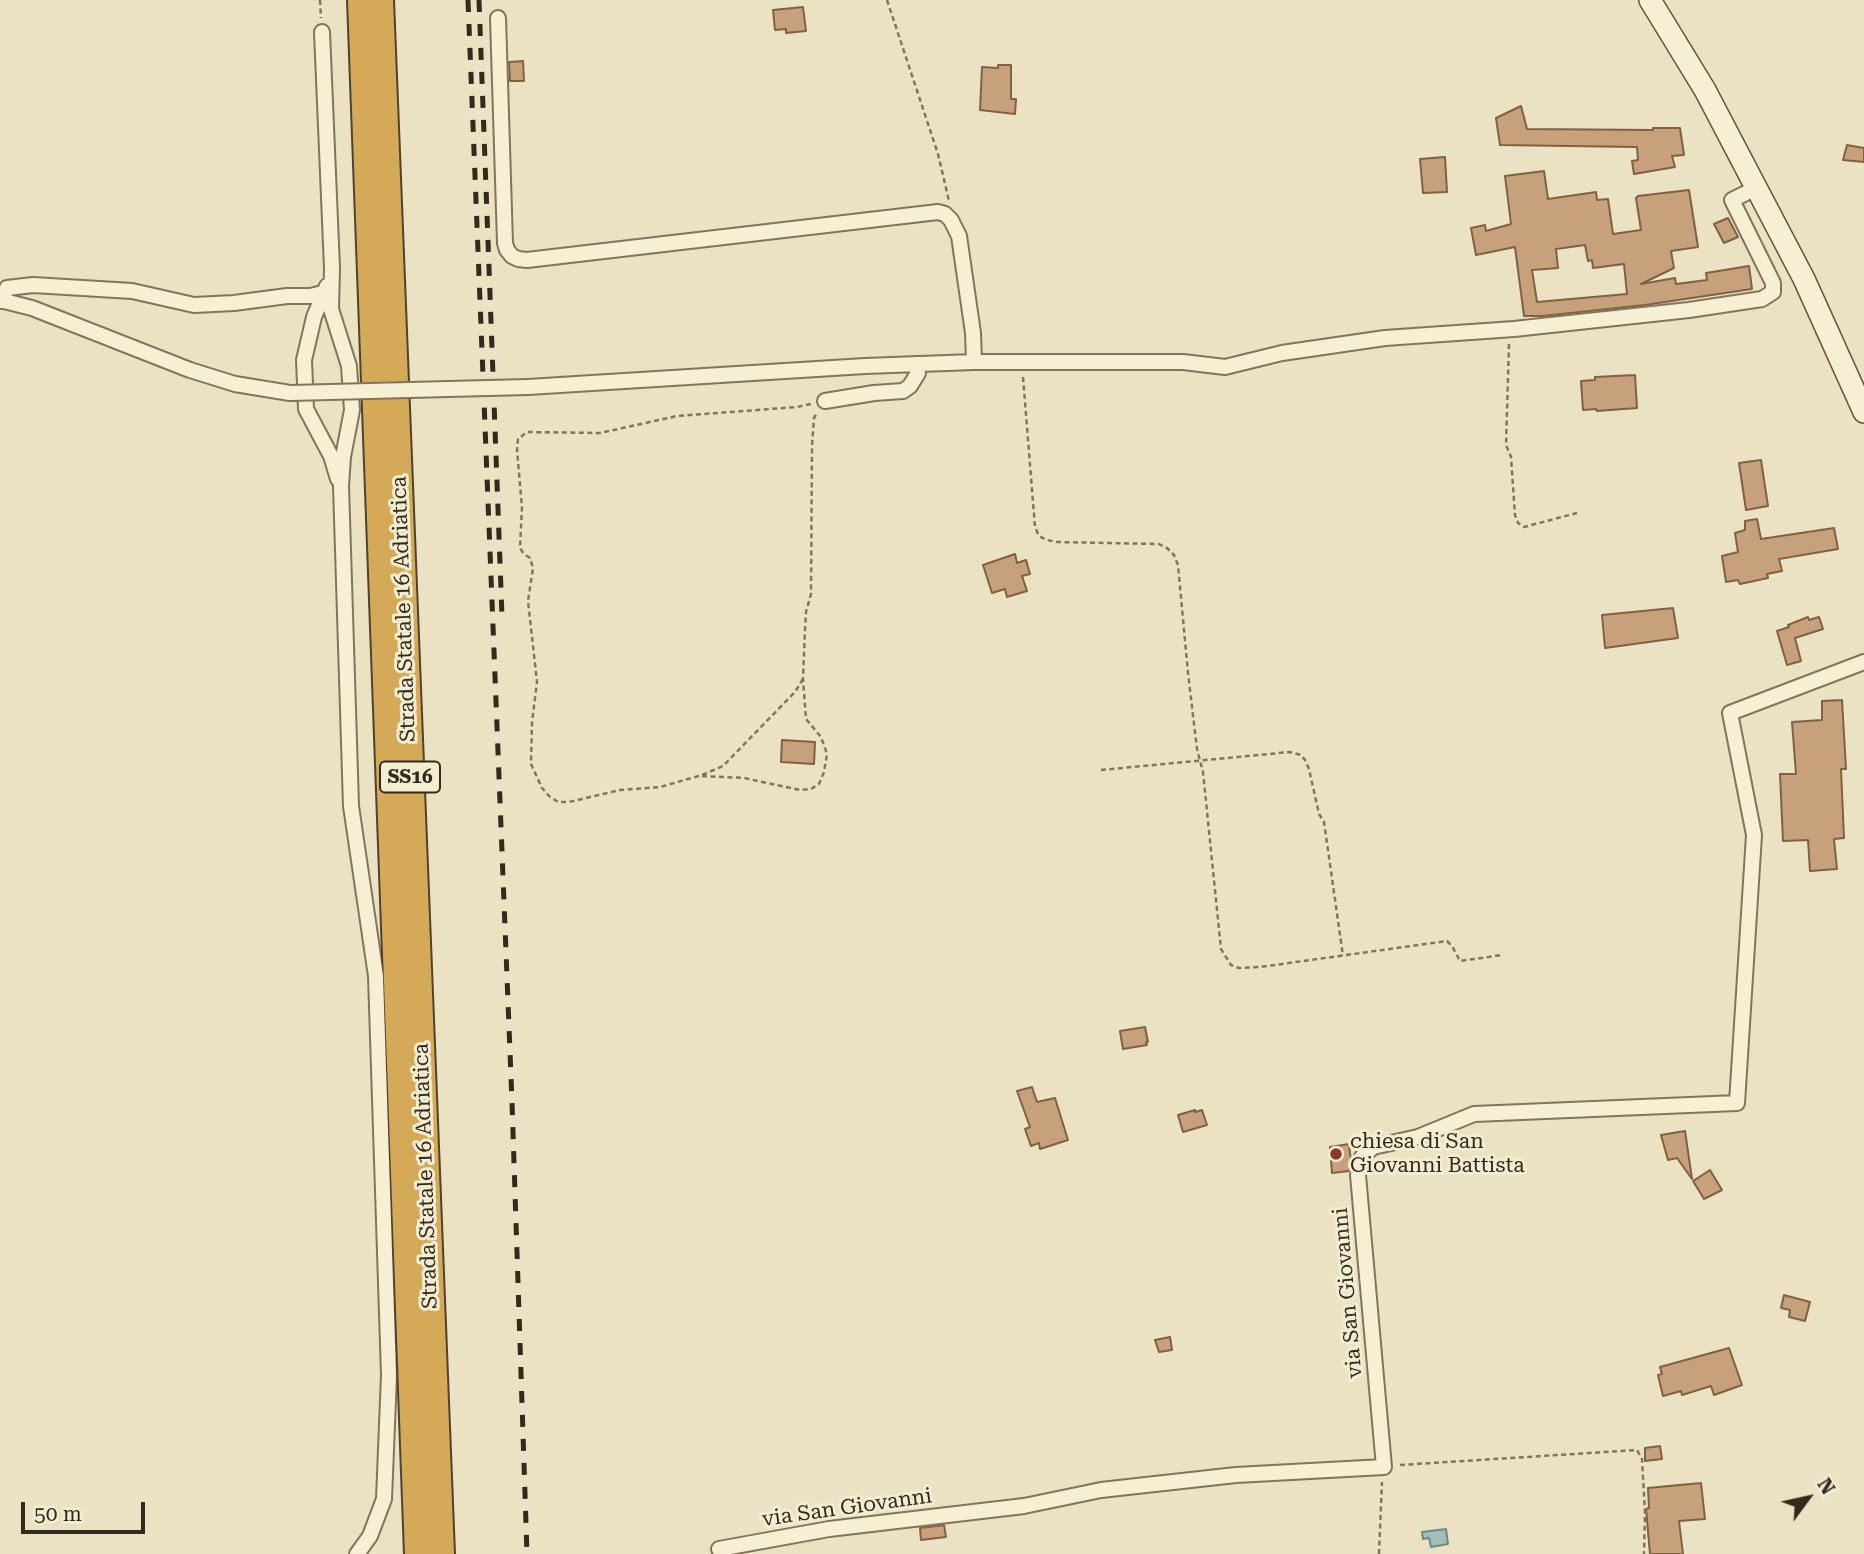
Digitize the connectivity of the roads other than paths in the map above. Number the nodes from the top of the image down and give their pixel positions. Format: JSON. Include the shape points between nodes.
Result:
{"nodes":[{"id":1,"x":361,"y":0,"type":"edge"},
{"id":2,"x":380,"y":0,"type":"edge"},
{"id":3,"x":1650,"y":0,"type":"edge"},
{"id":4,"x":498,"y":18,"type":"dead end"},
{"id":5,"x":322,"y":32,"type":"dead end"},
{"id":6,"x":1756,"y":188,"type":"junction"},
{"id":7,"x":328,"y":292,"type":"junction"},
{"id":8,"x":1,"y":301,"type":"edge"},
{"id":9,"x":974,"y":362,"type":"junction"},
{"id":10,"x":916,"y":364,"type":"junction"},
{"id":11,"x":825,"y":401,"type":"road end"},
{"id":12,"x":1864,"y":412,"type":"edge"},
{"id":13,"x":341,"y":486,"type":"junction"},
{"id":14,"x":1864,"y":662,"type":"edge"},
{"id":15,"x":415,"y":1477,"type":"junction"},
{"id":16,"x":719,"y":1549,"type":"dead end"},
{"id":17,"x":357,"y":1554,"type":"edge"},
{"id":18,"x":409,"y":1554,"type":"edge"},
{"id":19,"x":418,"y":1554,"type":"edge"},
{"id":20,"x":441,"y":1554,"type":"edge"}],
"edges":[{"from":1,"to":15,"type":"highway","name":"Strada Statale 16 Adriatica","number":"SS16"},
{"from":2,"to":20,"type":"highway","name":"Strada Statale 16 Adriatica","number":"SS16"},
{"from":3,"to":6,"type":"street","via":[[1705,90]]},
{"from":4,"to":9,"type":"street","via":[[505,243],[518,259],[938,212],[951,220],[959,236]]},
{"from":5,"to":7,"type":"street","via":[[332,268]]},
{"from":6,"to":9,"type":"street","via":[[1732,200],[1773,283],[1773,292],[1762,299],[1510,330],[1385,338],[1282,353],[1225,367],[1184,362]]},
{"from":6,"to":12,"type":"street","via":[[1804,279]]},
{"from":7,"to":8,"type":"street","via":[[194,305],[132,291],[33,285],[7,288]]},
{"from":7,"to":13,"type":"street","via":[[349,366],[352,411]]},
{"from":7,"to":13,"type":"street","via":[[314,317],[304,360],[306,409]]},
{"from":8,"to":10,"type":"street","bridge":true,"via":[[32,308],[235,384],[290,393],[528,387]]},
{"from":9,"to":10,"type":"street"},
{"from":10,"to":11,"type":"street","via":[[918,373],[903,391]]},
{"from":13,"to":17,"type":"street","via":[[351,806],[376,976],[388,1375],[384,1499],[370,1536]]},
{"from":14,"to":16,"type":"street","name":"via San Giovanni","via":[[1730,713],[1754,835],[1737,1103],[1474,1114],[1418,1138],[1373,1147],[1362,1157],[1358,1175],[1384,1467],[1236,1475],[1101,1490],[1024,1506],[830,1528]]},
{"from":15,"to":18,"type":"highway"},
{"from":15,"to":19,"type":"highway","name":"Strada Statale 16 Adriatica","number":"SS16"}]}
